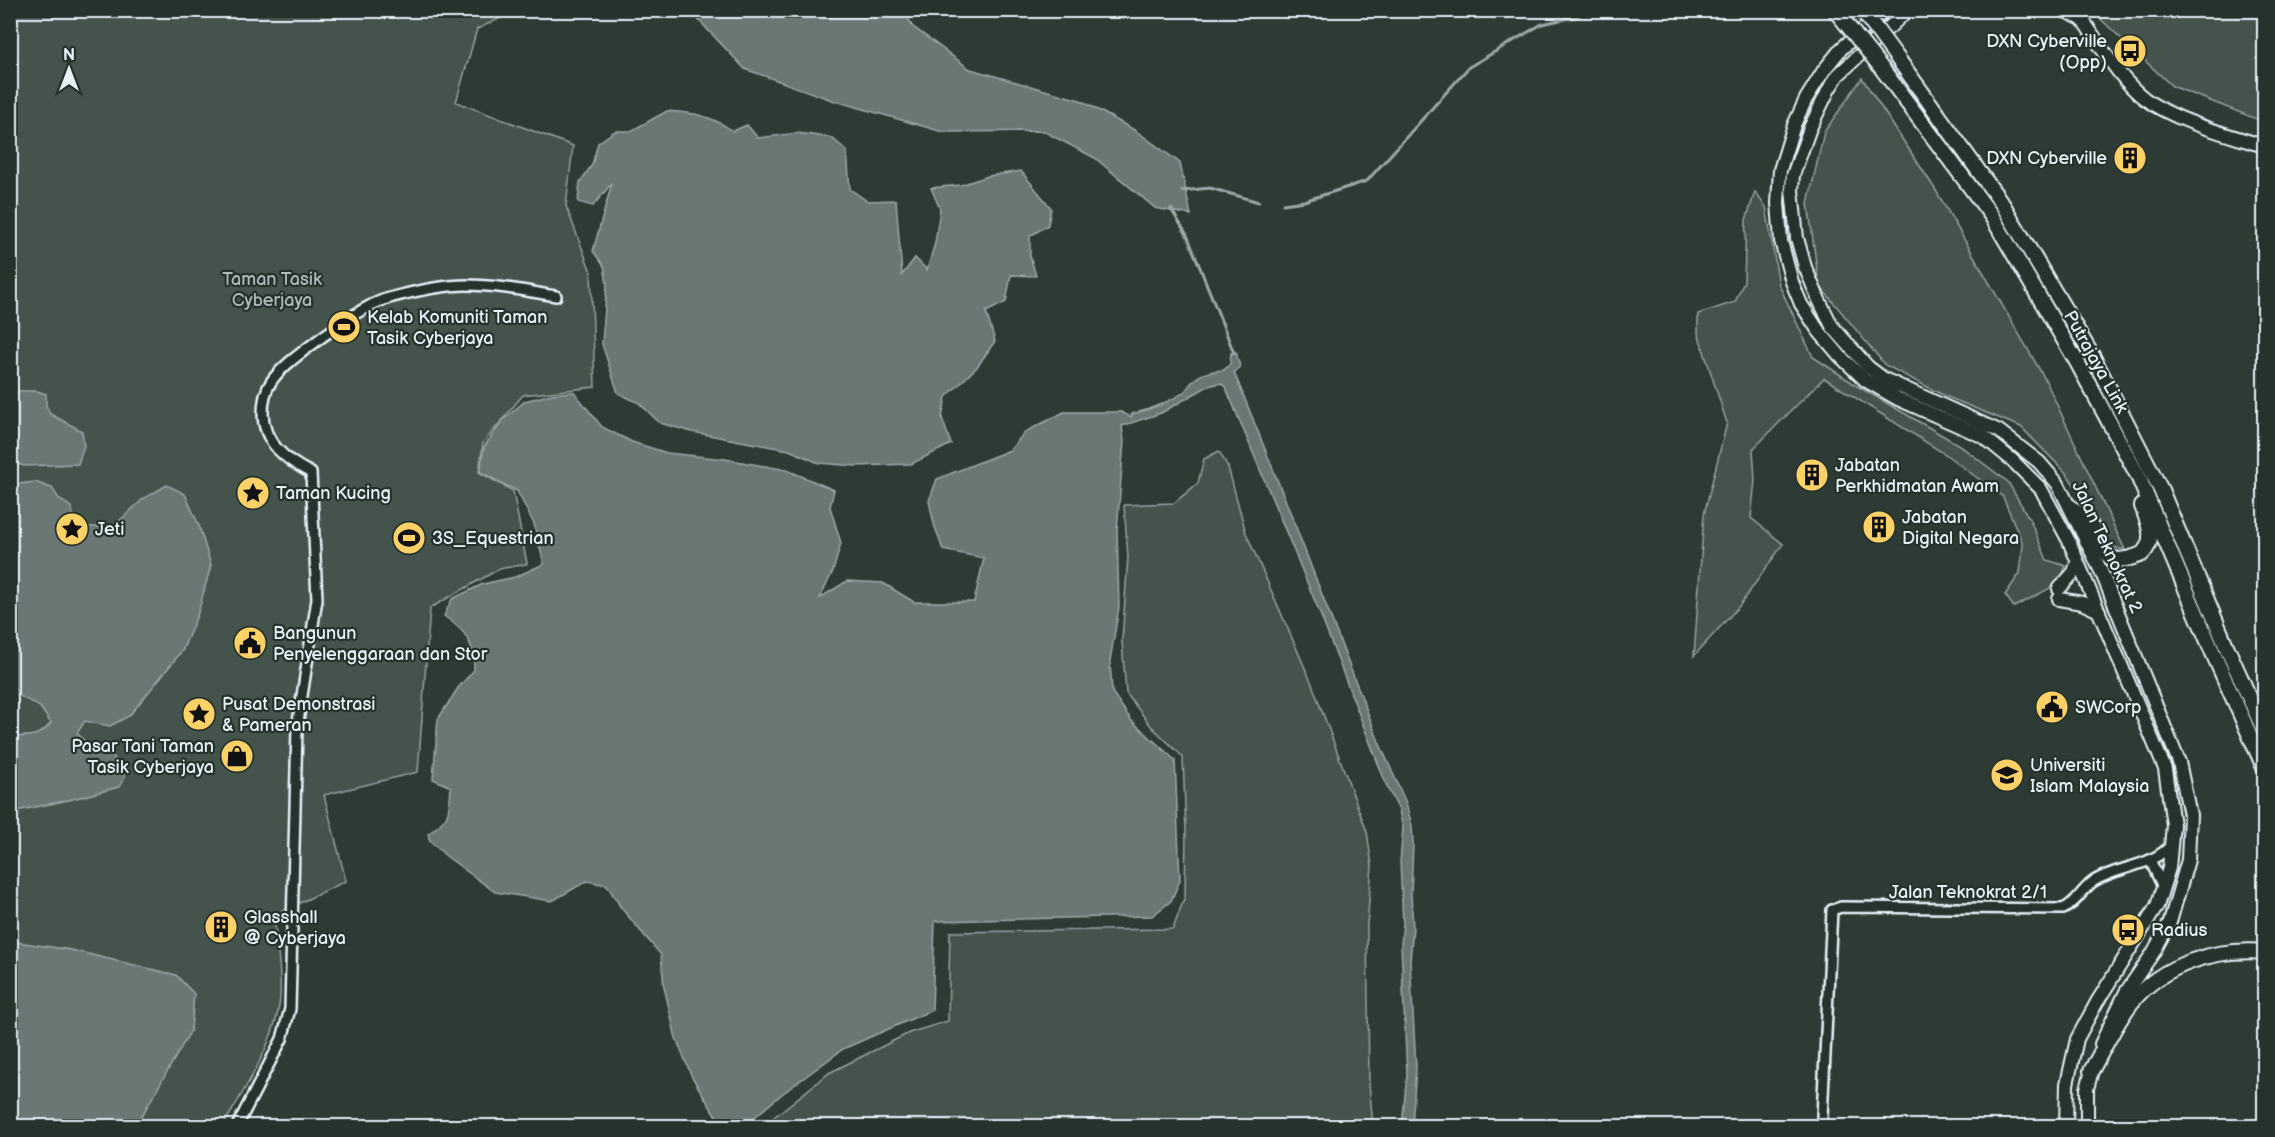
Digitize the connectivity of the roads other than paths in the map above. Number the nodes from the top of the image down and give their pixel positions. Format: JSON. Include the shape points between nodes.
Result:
{"nodes":[{"id":1,"x":1835,"y":10,"type":"edge"},
{"id":2,"x":1862,"y":10,"type":"edge"},
{"id":3,"x":1885,"y":10,"type":"edge"},
{"id":4,"x":1908,"y":10,"type":"edge"},
{"id":5,"x":2063,"y":10,"type":"edge"},
{"id":6,"x":2081,"y":15,"type":"edge"},
{"id":7,"x":2265,"y":146,"type":"edge"},
{"id":8,"x":556,"y":296,"type":"dead end"},
{"id":9,"x":2129,"y":459,"type":"junction"},
{"id":10,"x":2071,"y":507,"type":"junction"},
{"id":11,"x":2078,"y":563,"type":"junction"},
{"id":12,"x":2098,"y":611,"type":"junction"},
{"id":13,"x":2265,"y":730,"type":"edge"},
{"id":14,"x":2265,"y":767,"type":"edge"},
{"id":15,"x":2171,"y":845,"type":"junction"},
{"id":16,"x":2150,"y":860,"type":"junction"},
{"id":17,"x":2163,"y":886,"type":"junction"},
{"id":18,"x":2265,"y":952,"type":"edge"},
{"id":19,"x":2091,"y":1071,"type":"junction"},
{"id":20,"x":1822,"y":1118,"type":"dead end"},
{"id":21,"x":237,"y":1126,"type":"edge"},
{"id":22,"x":2066,"y":1126,"type":"edge"},
{"id":23,"x":2087,"y":1126,"type":"edge"}],
"edges":[{"from":1,"to":9,"type":"highway","name":"Putrajaya Link","bridge":true,"via":[[1990,215]]},
{"from":2,"to":13,"type":"highway","name":"Putrajaya Link","bridge":true,"via":[[2003,205],[2093,357],[2161,490]]},
{"from":3,"to":11,"type":"main road","name":"Jalan Teknokrat 2","via":[[1841,49],[1824,70],[1794,125],[1780,170],[1778,202],[1781,241],[1792,282],[1818,330],[1865,380],[1984,437],[2012,460],[2041,489]]},
{"from":4,"to":10,"type":"main road","name":"Jalan Teknokrat 2","via":[[1838,75],[1810,128],[1792,175],[1797,238],[1804,267],[1832,326],[1868,367],[1884,379],[1999,431],[2039,462]]},
{"from":5,"to":6,"type":"main road"},
{"from":6,"to":7,"type":"main road","via":[[2127,82],[2145,99],[2196,123]]},
{"from":8,"to":21,"type":"street","via":[[463,285],[377,302],[292,361],[271,381],[263,400],[263,424],[274,447],[311,473],[316,599],[297,728],[290,1009],[282,1039]]},
{"from":9,"to":10,"type":"highway","via":[[2131,478],[2150,530],[2151,538],[2142,554],[2119,560],[2109,557],[2089,524]]},
{"from":9,"to":14,"type":"highway","name":"Putrajaya Link"},
{"from":10,"to":19,"type":"main road","name":"Jalan Teknokrat 2","via":[[2179,762],[2190,814],[2187,860],[2170,922],[2126,992]]},
{"from":11,"to":12,"type":"main road","name":"Jalan Teknokrat 2"},
{"from":11,"to":12,"type":"main road","via":[[2059,594]]},
{"from":12,"to":15,"type":"main road","name":"Jalan Teknokrat 2","via":[[2165,769],[2173,825]]},
{"from":15,"to":16,"type":"street","name":"Jalan Teknokrat 2/1"},
{"from":15,"to":17,"type":"main road","name":"Jalan Teknokrat 2"},
{"from":16,"to":17,"type":"street"},
{"from":16,"to":20,"type":"street","name":"Jalan Teknokrat 2/1","via":[[2109,873],[2092,883],[2073,905],[2063,909],[1832,910]]},
{"from":17,"to":22,"type":"main road","name":"Jalan Teknokrat 2","via":[[2157,906],[2077,1039],[2067,1084]]},
{"from":18,"to":19,"type":"highway","via":[[2210,955],[2188,962],[2147,987],[2132,1003]]},
{"from":19,"to":23,"type":"main road","name":"Jalan Teknokrat 2"}]}
